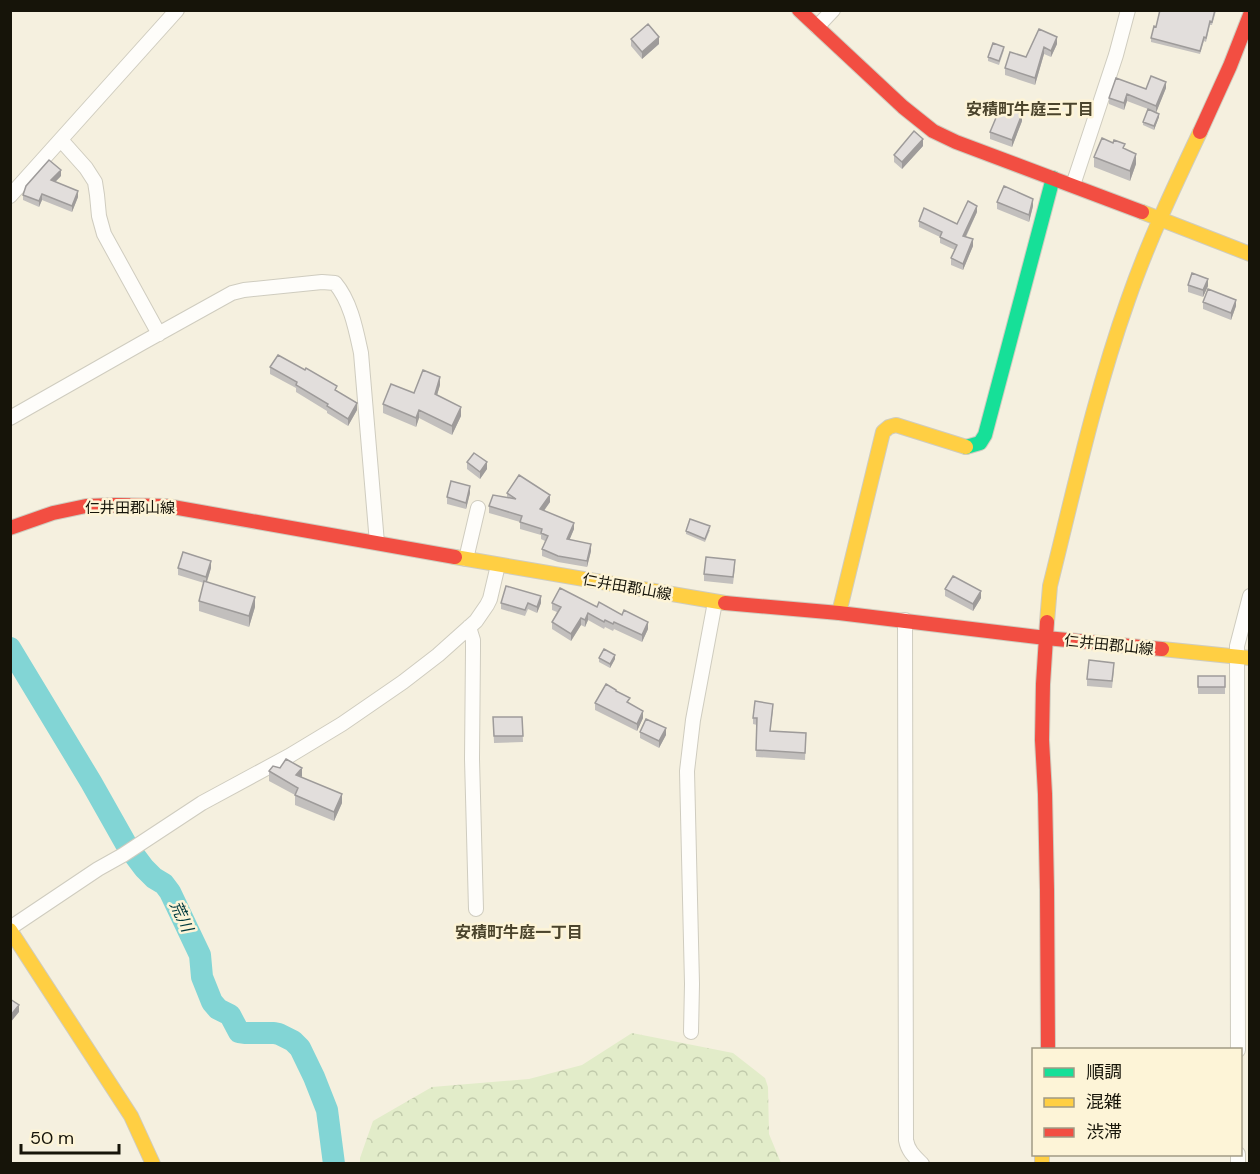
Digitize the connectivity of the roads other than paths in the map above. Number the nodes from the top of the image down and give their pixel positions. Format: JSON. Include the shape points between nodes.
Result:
{"nodes":[{"id":1,"x":177,"y":10,"type":"edge"},
{"id":2,"x":799,"y":10,"type":"edge"},
{"id":3,"x":833,"y":10,"type":"edge"},
{"id":4,"x":1128,"y":10,"type":"edge"},
{"id":5,"x":1250,"y":15,"type":"edge"},
{"id":6,"x":817,"y":27,"type":"junction"},
{"id":7,"x":61,"y":140,"type":"junction"},
{"id":8,"x":1053,"y":178,"type":"junction"},
{"id":9,"x":1073,"y":184,"type":"junction"},
{"id":10,"x":10,"y":196,"type":"edge"},
{"id":11,"x":1159,"y":219,"type":"junction"},
{"id":12,"x":1250,"y":254,"type":"edge"},
{"id":13,"x":159,"y":334,"type":"junction"},
{"id":14,"x":10,"y":418,"type":"edge"},
{"id":15,"x":478,"y":507,"type":"dead end"},
{"id":16,"x":10,"y":528,"type":"edge"},
{"id":17,"x":377,"y":543,"type":"junction"},
{"id":18,"x":466,"y":559,"type":"junction"},
{"id":19,"x":498,"y":565,"type":"junction"},
{"id":20,"x":1250,"y":596,"type":"edge"},
{"id":21,"x":715,"y":602,"type":"junction"},
{"id":22,"x":839,"y":613,"type":"junction"},
{"id":23,"x":905,"y":620,"type":"junction"},
{"id":24,"x":469,"y":627,"type":"junction"},
{"id":25,"x":1046,"y":638,"type":"junction"},
{"id":26,"x":1244,"y":658,"type":"edge"},
{"id":27,"x":476,"y":909,"type":"dead end"},
{"id":28,"x":10,"y":929,"type":"edge"},
{"id":29,"x":691,"y":1032,"type":"dead end"},
{"id":30,"x":1048,"y":1048,"type":"edge"},
{"id":31,"x":1238,"y":1048,"type":"edge"},
{"id":32,"x":153,"y":1164,"type":"edge"},
{"id":33,"x":922,"y":1164,"type":"edge"}],
"edges":[{"from":1,"to":7,"type":"street"},
{"from":2,"to":6,"type":"street"},
{"from":3,"to":6,"type":"street"},
{"from":4,"to":9,"type":"street"},
{"from":5,"to":11,"type":"street"},
{"from":6,"to":8,"type":"street","via":[[933,131]]},
{"from":7,"to":10,"type":"street"},
{"from":7,"to":13,"type":"street","via":[[91,175],[104,234]]},
{"from":8,"to":9,"type":"street"},
{"from":8,"to":22,"type":"street","via":[[985,435],[980,443],[967,447],[896,425],[883,432]]},
{"from":9,"to":11,"type":"street"},
{"from":11,"to":12,"type":"street"},
{"from":11,"to":25,"type":"street","via":[[1104,375],[1050,586]]},
{"from":13,"to":14,"type":"street"},
{"from":13,"to":17,"type":"street","via":[[238,292],[335,283],[347,304],[361,353]]},
{"from":15,"to":18,"type":"street"},
{"from":16,"to":17,"type":"street","name":"仁井田郡山線","via":[[72,508],[167,506]]},
{"from":17,"to":18,"type":"street","name":"仁井田郡山線"},
{"from":18,"to":19,"type":"street","name":"仁井田郡山線"},
{"from":19,"to":21,"type":"street","name":"仁井田郡山線"},
{"from":19,"to":24,"type":"street","via":[[487,605]]},
{"from":20,"to":26,"type":"street","via":[[1237,646]]},
{"from":21,"to":22,"type":"street","name":"仁井田郡山線"},
{"from":21,"to":29,"type":"street","via":[[687,771]]},
{"from":22,"to":23,"type":"street","name":"仁井田郡山線"},
{"from":23,"to":25,"type":"street","name":"仁井田郡山線"},
{"from":23,"to":33,"type":"street","via":[[906,1140],[911,1154]]},
{"from":24,"to":27,"type":"street","via":[[474,650]]},
{"from":24,"to":28,"type":"street","via":[[403,682],[342,724],[202,802]]},
{"from":25,"to":26,"type":"street","name":"仁井田郡山線"},
{"from":25,"to":30,"type":"street","via":[[1042,740]]},
{"from":26,"to":31,"type":"street"},
{"from":28,"to":32,"type":"street","via":[[131,1116]]}]}
